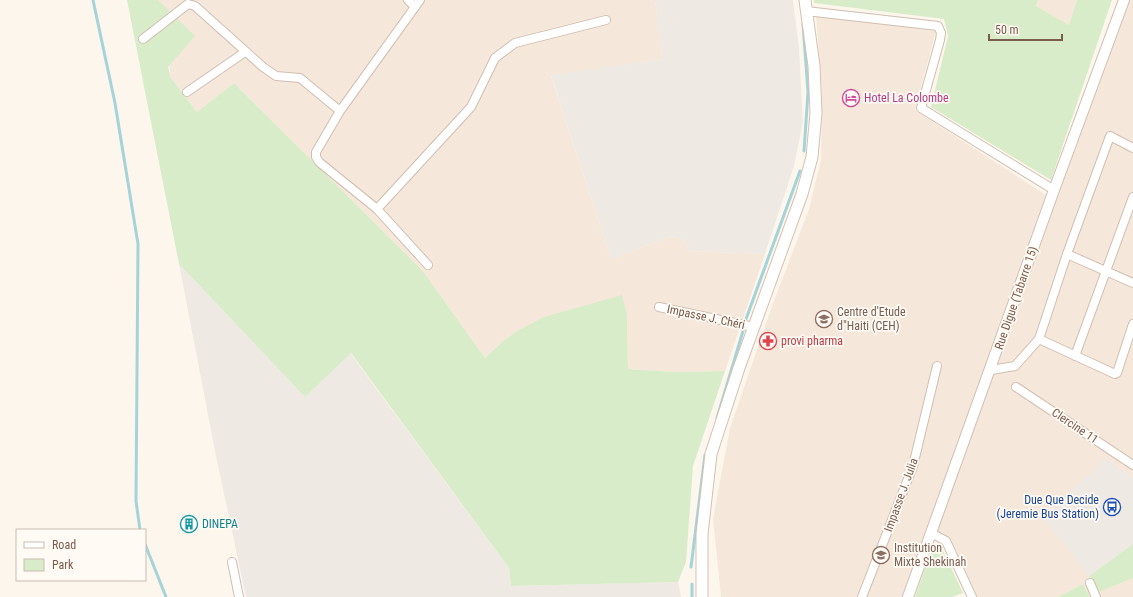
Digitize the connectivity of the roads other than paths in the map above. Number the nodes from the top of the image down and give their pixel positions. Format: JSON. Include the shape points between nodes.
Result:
{"nodes":[{"id":1,"x":408,"y":0,"type":"edge"},
{"id":2,"x":1124,"y":0,"type":"edge"},
{"id":3,"x":418,"y":3,"type":"edge"},
{"id":4,"x":805,"y":5,"type":"edge"},
{"id":5,"x":606,"y":20,"type":"dead end"},
{"id":6,"x":143,"y":39,"type":"dead end"},
{"id":7,"x":245,"y":52,"type":"junction"},
{"id":8,"x":187,"y":92,"type":"dead end"},
{"id":9,"x":340,"y":111,"type":"junction"},
{"id":10,"x":1133,"y":148,"type":"edge"},
{"id":11,"x":1054,"y":190,"type":"junction"},
{"id":12,"x":1133,"y":197,"type":"edge"},
{"id":13,"x":377,"y":209,"type":"junction"},
{"id":14,"x":1067,"y":254,"type":"junction"},
{"id":15,"x":428,"y":265,"type":"dead end"},
{"id":16,"x":1107,"y":272,"type":"junction"},
{"id":17,"x":1133,"y":283,"type":"edge"},
{"id":18,"x":659,"y":307,"type":"dead end"},
{"id":19,"x":1133,"y":324,"type":"edge"},
{"id":20,"x":754,"y":327,"type":"junction"},
{"id":21,"x":1039,"y":339,"type":"junction"},
{"id":22,"x":1075,"y":356,"type":"junction"},
{"id":23,"x":937,"y":366,"type":"dead end"},
{"id":24,"x":991,"y":370,"type":"junction"},
{"id":25,"x":1016,"y":386,"type":"dead end"},
{"id":26,"x":1133,"y":465,"type":"edge"},
{"id":27,"x":931,"y":533,"type":"junction"},
{"id":28,"x":232,"y":562,"type":"dead end"},
{"id":29,"x":1090,"y":584,"type":"dead end"},
{"id":30,"x":239,"y":597,"type":"edge"},
{"id":31,"x":702,"y":597,"type":"edge"},
{"id":32,"x":862,"y":597,"type":"edge"},
{"id":33,"x":908,"y":597,"type":"edge"},
{"id":34,"x":972,"y":597,"type":"edge"},
{"id":35,"x":1096,"y":597,"type":"edge"}],
"edges":[{"from":1,"to":3,"type":"street"},
{"from":2,"to":11,"type":"street","name":"Rue Digue (Tabarre 15)"},
{"from":3,"to":9,"type":"street"},
{"from":4,"to":11,"type":"street","via":[[938,26],[940,40],[921,108]]},
{"from":4,"to":20,"type":"main road","via":[[814,66],[816,113],[812,157],[802,194]]},
{"from":5,"to":13,"type":"street","via":[[515,43],[495,58],[471,106]]},
{"from":6,"to":7,"type":"street","via":[[188,4],[195,6]]},
{"from":7,"to":8,"type":"street"},
{"from":7,"to":9,"type":"street","via":[[276,76],[300,78]]},
{"from":9,"to":13,"type":"street","via":[[316,152],[316,158]]},
{"from":10,"to":14,"type":"street","via":[[1110,136]]},
{"from":11,"to":24,"type":"street","name":"Rue Digue (Tabarre 15)"},
{"from":12,"to":16,"type":"street"},
{"from":13,"to":15,"type":"street"},
{"from":14,"to":16,"type":"street"},
{"from":14,"to":21,"type":"street"},
{"from":16,"to":17,"type":"street"},
{"from":16,"to":22,"type":"street"},
{"from":18,"to":20,"type":"street","name":"Impasse J. Chéri"},
{"from":19,"to":22,"type":"street","via":[[1115,374]]},
{"from":20,"to":31,"type":"main road","via":[[711,454],[702,534]]},
{"from":21,"to":22,"type":"street"},
{"from":21,"to":24,"type":"street","via":[[1015,366]]},
{"from":23,"to":32,"type":"street","name":"Impasse J. Julia","via":[[913,466]]},
{"from":24,"to":27,"type":"street","name":"Rue Digue (Tabarre 15)"},
{"from":25,"to":26,"type":"street","name":"Clercine 11"},
{"from":27,"to":33,"type":"street","name":"Rue Digue (Tabarre 15)"},
{"from":27,"to":34,"type":"street","via":[[946,541]]},
{"from":28,"to":30,"type":"street"},
{"from":29,"to":35,"type":"street"}]}
